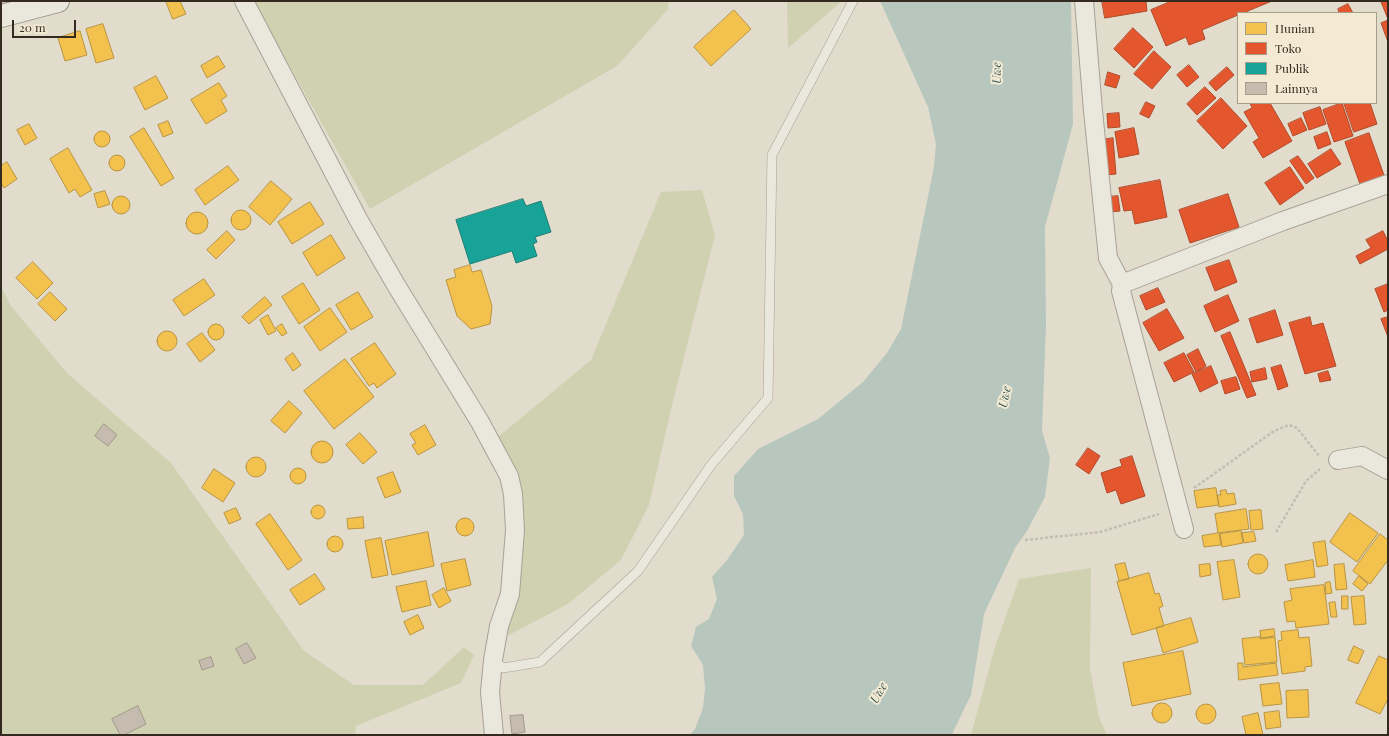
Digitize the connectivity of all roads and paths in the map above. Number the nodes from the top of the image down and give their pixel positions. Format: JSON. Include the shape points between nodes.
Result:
{"nodes":[{"id":1,"x":58,"y":1,"type":"edge"},
{"id":2,"x":244,"y":1,"type":"edge"},
{"id":3,"x":853,"y":1,"type":"edge"},
{"id":4,"x":1084,"y":1,"type":"edge"},
{"id":5,"x":1,"y":16,"type":"edge"},
{"id":6,"x":1388,"y":184,"type":"edge"},
{"id":7,"x":1122,"y":284,"type":"junction"},
{"id":8,"x":1332,"y":462,"type":"joint"},
{"id":9,"x":1388,"y":470,"type":"edge"},
{"id":10,"x":1184,"y":529,"type":"dead end"},
{"id":11,"x":1276,"y":532,"type":"dead end"},
{"id":12,"x":493,"y":660,"type":"junction"},
{"id":13,"x":494,"y":735,"type":"edge"}],
"edges":[{"from":1,"to":5,"type":"main road"},
{"from":2,"to":12,"type":"street","via":[[358,219],[480,422],[509,476],[516,530],[510,594],[499,626]]},
{"from":3,"to":12,"type":"lane","via":[[772,155],[768,398],[711,465],[638,571],[540,662],[503,668]]},
{"from":4,"to":7,"type":"street","via":[[1108,258]]},
{"from":6,"to":7,"type":"street","via":[[1283,221]]},
{"from":7,"to":10,"type":"street","via":[[1121,291]]},
{"from":8,"to":9,"type":"street","via":[[1362,456]]},
{"from":8,"to":11,"type":"path","via":[[1306,481]]},
{"from":12,"to":13,"type":"street","via":[[490,692]]}]}
